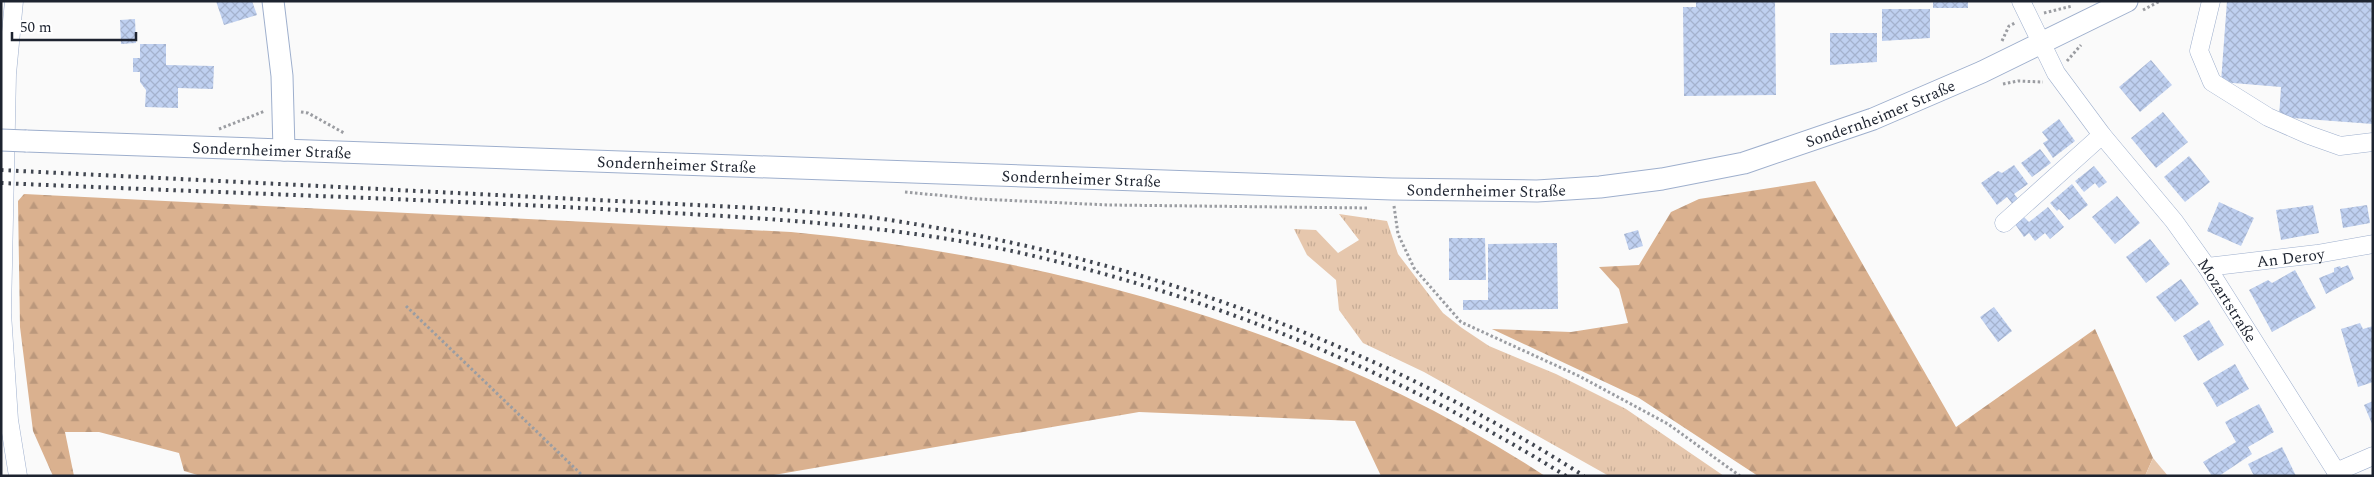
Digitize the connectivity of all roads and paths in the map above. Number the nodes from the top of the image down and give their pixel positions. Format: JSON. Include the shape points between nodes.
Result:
{"nodes":[{"id":1,"x":14,"y":1,"type":"edge"},
{"id":2,"x":273,"y":1,"type":"edge"},
{"id":3,"x":2021,"y":1,"type":"edge"},
{"id":4,"x":2127,"y":1,"type":"edge"},
{"id":5,"x":2211,"y":1,"type":"edge"},
{"id":6,"x":2078,"y":4,"type":"dead end"},
{"id":7,"x":2028,"y":17,"type":"junction"},
{"id":8,"x":2000,"y":43,"type":"dead end"},
{"id":9,"x":2041,"y":43,"type":"junction"},
{"id":10,"x":284,"y":110,"type":"junction"},
{"id":11,"x":218,"y":129,"type":"dead end"},
{"id":12,"x":353,"y":134,"type":"dead end"},
{"id":13,"x":2102,"y":135,"type":"junction"},
{"id":14,"x":1,"y":140,"type":"edge"},
{"id":15,"x":2373,"y":142,"type":"edge"},
{"id":16,"x":284,"y":150,"type":"junction"},
{"id":17,"x":1394,"y":204,"type":"dead end"},
{"id":18,"x":2004,"y":223,"type":"dead end"},
{"id":19,"x":2373,"y":244,"type":"edge"},
{"id":20,"x":2207,"y":267,"type":"junction"},
{"id":21,"x":406,"y":306,"type":"dead end"},
{"id":22,"x":2373,"y":456,"type":"edge"},
{"id":23,"x":2338,"y":474,"type":"edge"},
{"id":24,"x":18,"y":476,"type":"edge"},
{"id":25,"x":583,"y":476,"type":"edge"},
{"id":26,"x":1740,"y":476,"type":"edge"}],
"edges":[{"from":1,"to":24,"type":"street","via":[[7,74],[2,313],[9,420]]},
{"from":2,"to":10,"type":"main road"},
{"from":3,"to":7,"type":"street","name":"Mozartstraße"},
{"from":4,"to":9,"type":"main road","name":"Sondernheimer Straße"},
{"from":5,"to":15,"type":"street","via":[[2199,51],[2212,82],[2268,117],[2309,135],[2340,146]]},
{"from":6,"to":7,"type":"path"},
{"from":7,"to":8,"type":"path","via":[[2009,26]]},
{"from":7,"to":9,"type":"street","name":"Mozartstraße"},
{"from":9,"to":13,"type":"street","name":"Mozartstraße","via":[[2056,74]]},
{"from":9,"to":16,"type":"main road","name":"Sondernheimer Straße","via":[[1872,120],[1776,153],[1714,170],[1600,188],[1392,190]]},
{"from":10,"to":11,"type":"path","via":[[262,110]]},
{"from":10,"to":12,"type":"path","via":[[308,112],[344,133]]},
{"from":10,"to":16,"type":"main road"},
{"from":13,"to":18,"type":"street"},
{"from":13,"to":20,"type":"street","name":"Mozartstraße","via":[[2174,221]]},
{"from":14,"to":16,"type":"main road","name":"Sondernheimer Straße","bridge":true},
{"from":17,"to":26,"type":"path","via":[[1398,234],[1414,268],[1461,322],[1579,376],[1668,424]]},
{"from":19,"to":20,"type":"street","name":"An Deroy"},
{"from":20,"to":23,"type":"street","name":"Mozartstraße"},
{"from":21,"to":25,"type":"path"},
{"from":22,"to":23,"type":"street"}]}
